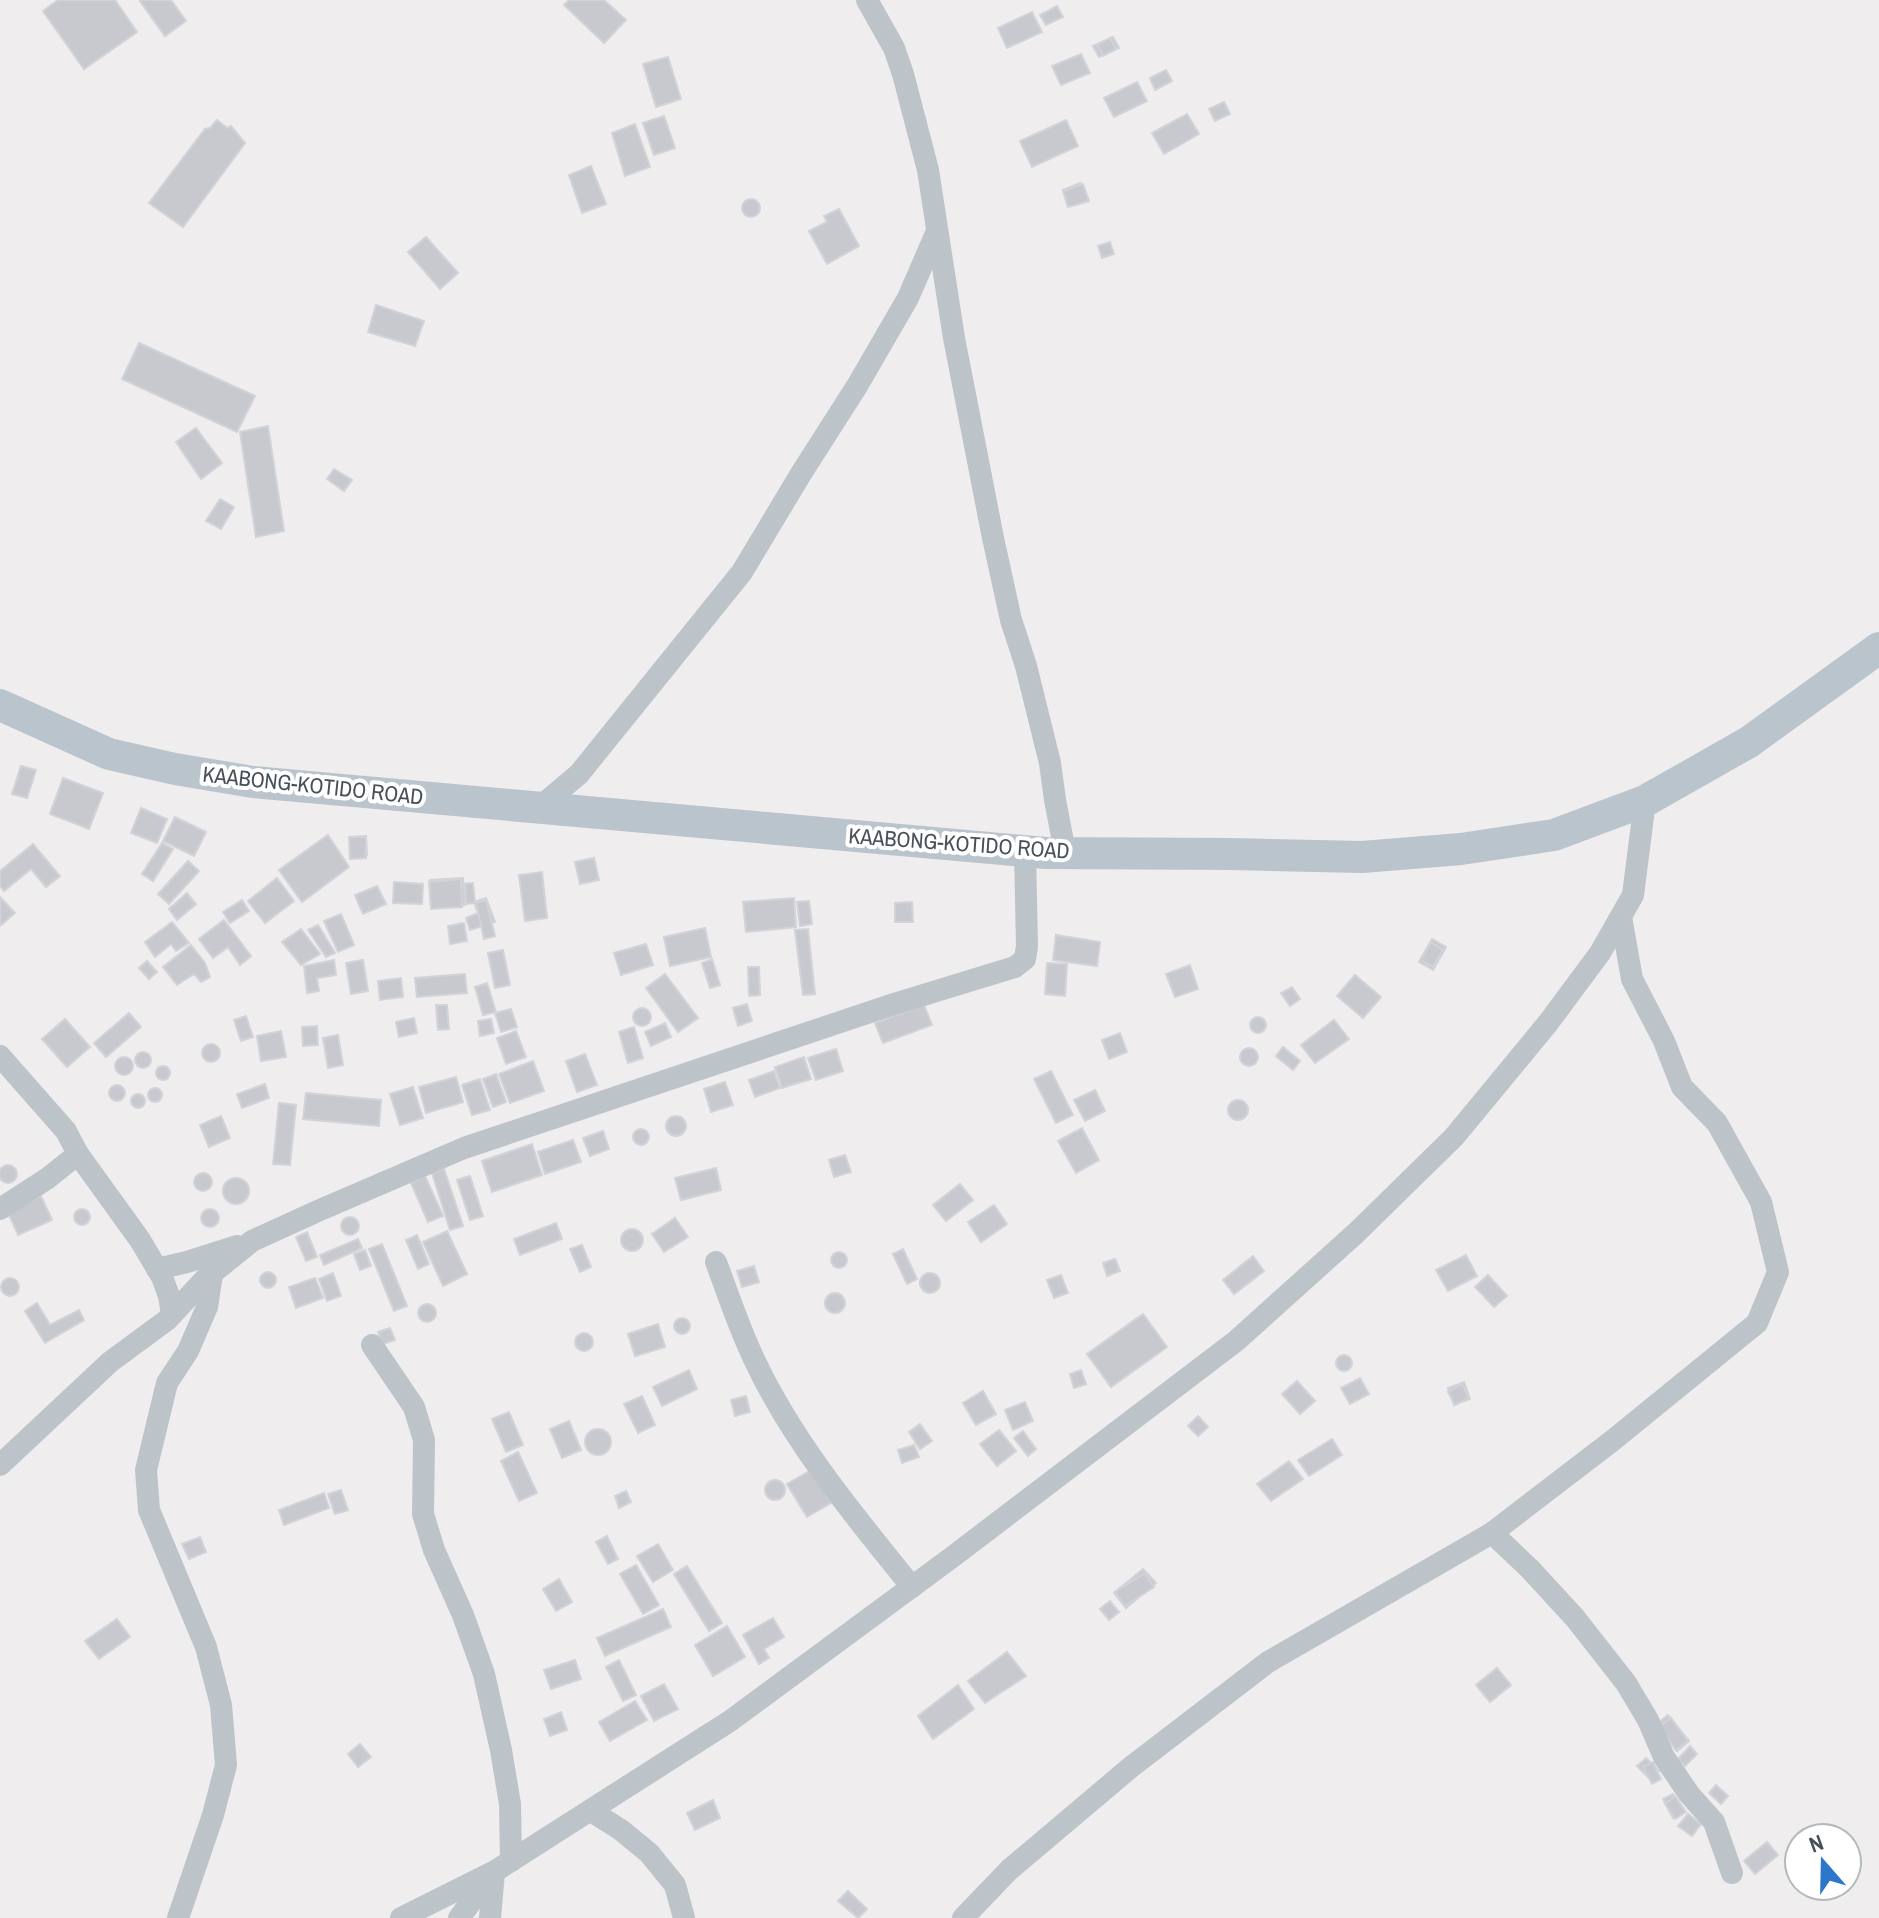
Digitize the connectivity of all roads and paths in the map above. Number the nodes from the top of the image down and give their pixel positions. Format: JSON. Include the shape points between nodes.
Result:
{"nodes":[{"id":1,"x":867,"y":0,"type":"edge"},
{"id":2,"x":937,"y":230,"type":"junction"},
{"id":3,"x":1879,"y":648,"type":"edge"},
{"id":4,"x":0,"y":705,"type":"edge"},
{"id":5,"x":1645,"y":801,"type":"junction"},
{"id":6,"x":540,"y":807,"type":"junction"},
{"id":7,"x":1025,"y":851,"type":"junction"},
{"id":8,"x":1065,"y":852,"type":"junction"},
{"id":9,"x":1621,"y":917,"type":"junction"},
{"id":10,"x":0,"y":1056,"type":"edge"},
{"id":11,"x":78,"y":1154,"type":"junction"},
{"id":12,"x":0,"y":1209,"type":"edge"},
{"id":13,"x":252,"y":1241,"type":"junction"},
{"id":14,"x":716,"y":1262,"type":"dead end"},
{"id":15,"x":157,"y":1269,"type":"junction"},
{"id":16,"x":212,"y":1274,"type":"junction"},
{"id":17,"x":172,"y":1314,"type":"junction"},
{"id":18,"x":372,"y":1345,"type":"dead end"},
{"id":19,"x":0,"y":1465,"type":"edge"},
{"id":20,"x":1492,"y":1533,"type":"junction"},
{"id":21,"x":912,"y":1587,"type":"junction"},
{"id":22,"x":591,"y":1811,"type":"junction"},
{"id":23,"x":503,"y":1866,"type":"junction"},
{"id":24,"x":1732,"y":1873,"type":"dead end"},
{"id":25,"x":178,"y":1918,"type":"edge"},
{"id":26,"x":401,"y":1918,"type":"edge"},
{"id":27,"x":459,"y":1918,"type":"edge"},
{"id":28,"x":490,"y":1918,"type":"edge"},
{"id":29,"x":684,"y":1918,"type":"edge"},
{"id":30,"x":963,"y":1918,"type":"edge"}],
"edges":[{"from":1,"to":2,"type":"street","via":[[894,48],[906,85]]},
{"from":2,"to":6,"type":"street","via":[[908,298],[742,572],[579,774]]},
{"from":2,"to":8,"type":"street","via":[[993,538],[1050,763]]},
{"from":3,"to":5,"type":"main road","name":"KAABONG-KOTIDO ROAD","via":[[1749,742]]},
{"from":4,"to":6,"type":"main road","name":"KAABONG-KOTIDO ROAD","via":[[109,754],[175,769],[253,782]]},
{"from":5,"to":8,"type":"main road","name":"KAABONG-KOTIDO ROAD","via":[[1554,835],[1461,849],[1362,857]]},
{"from":5,"to":9,"type":"street","via":[[1633,895]]},
{"from":6,"to":7,"type":"main road","name":"KAABONG-KOTIDO ROAD"},
{"from":7,"to":8,"type":"main road","name":"KAABONG-KOTIDO ROAD"},
{"from":7,"to":13,"type":"street","via":[[1027,946],[1025,959],[1015,967],[464,1148]]},
{"from":9,"to":20,"type":"street","via":[[1632,979],[1682,1087],[1717,1123],[1761,1202],[1778,1272],[1757,1323]]},
{"from":9,"to":21,"type":"street","via":[[1556,1012],[1454,1137],[1356,1233],[1236,1341]]},
{"from":10,"to":11,"type":"street","via":[[66,1131]]},
{"from":11,"to":12,"type":"street"},
{"from":11,"to":15,"type":"street"},
{"from":13,"to":15,"type":"street"},
{"from":13,"to":16,"type":"street"},
{"from":14,"to":21,"type":"street","via":[[777,1403],[843,1502]]},
{"from":15,"to":17,"type":"street"},
{"from":16,"to":17,"type":"street"},
{"from":16,"to":25,"type":"street","via":[[207,1307],[167,1383],[146,1470],[149,1510],[206,1647],[221,1705],[226,1765]]},
{"from":17,"to":19,"type":"street","via":[[110,1362]]},
{"from":18,"to":23,"type":"street","via":[[414,1407],[424,1440],[423,1514],[484,1674],[510,1804]]},
{"from":20,"to":24,"type":"street","via":[[1575,1618],[1626,1683],[1664,1757],[1714,1822]]},
{"from":20,"to":30,"type":"street","via":[[1268,1662],[1131,1767],[1009,1870]]},
{"from":21,"to":22,"type":"street","via":[[730,1721]]},
{"from":22,"to":23,"type":"street"},
{"from":22,"to":29,"type":"street","via":[[649,1853],[675,1885]]},
{"from":23,"to":26,"type":"street"},
{"from":23,"to":27,"type":"street"},
{"from":23,"to":28,"type":"street"}]}
